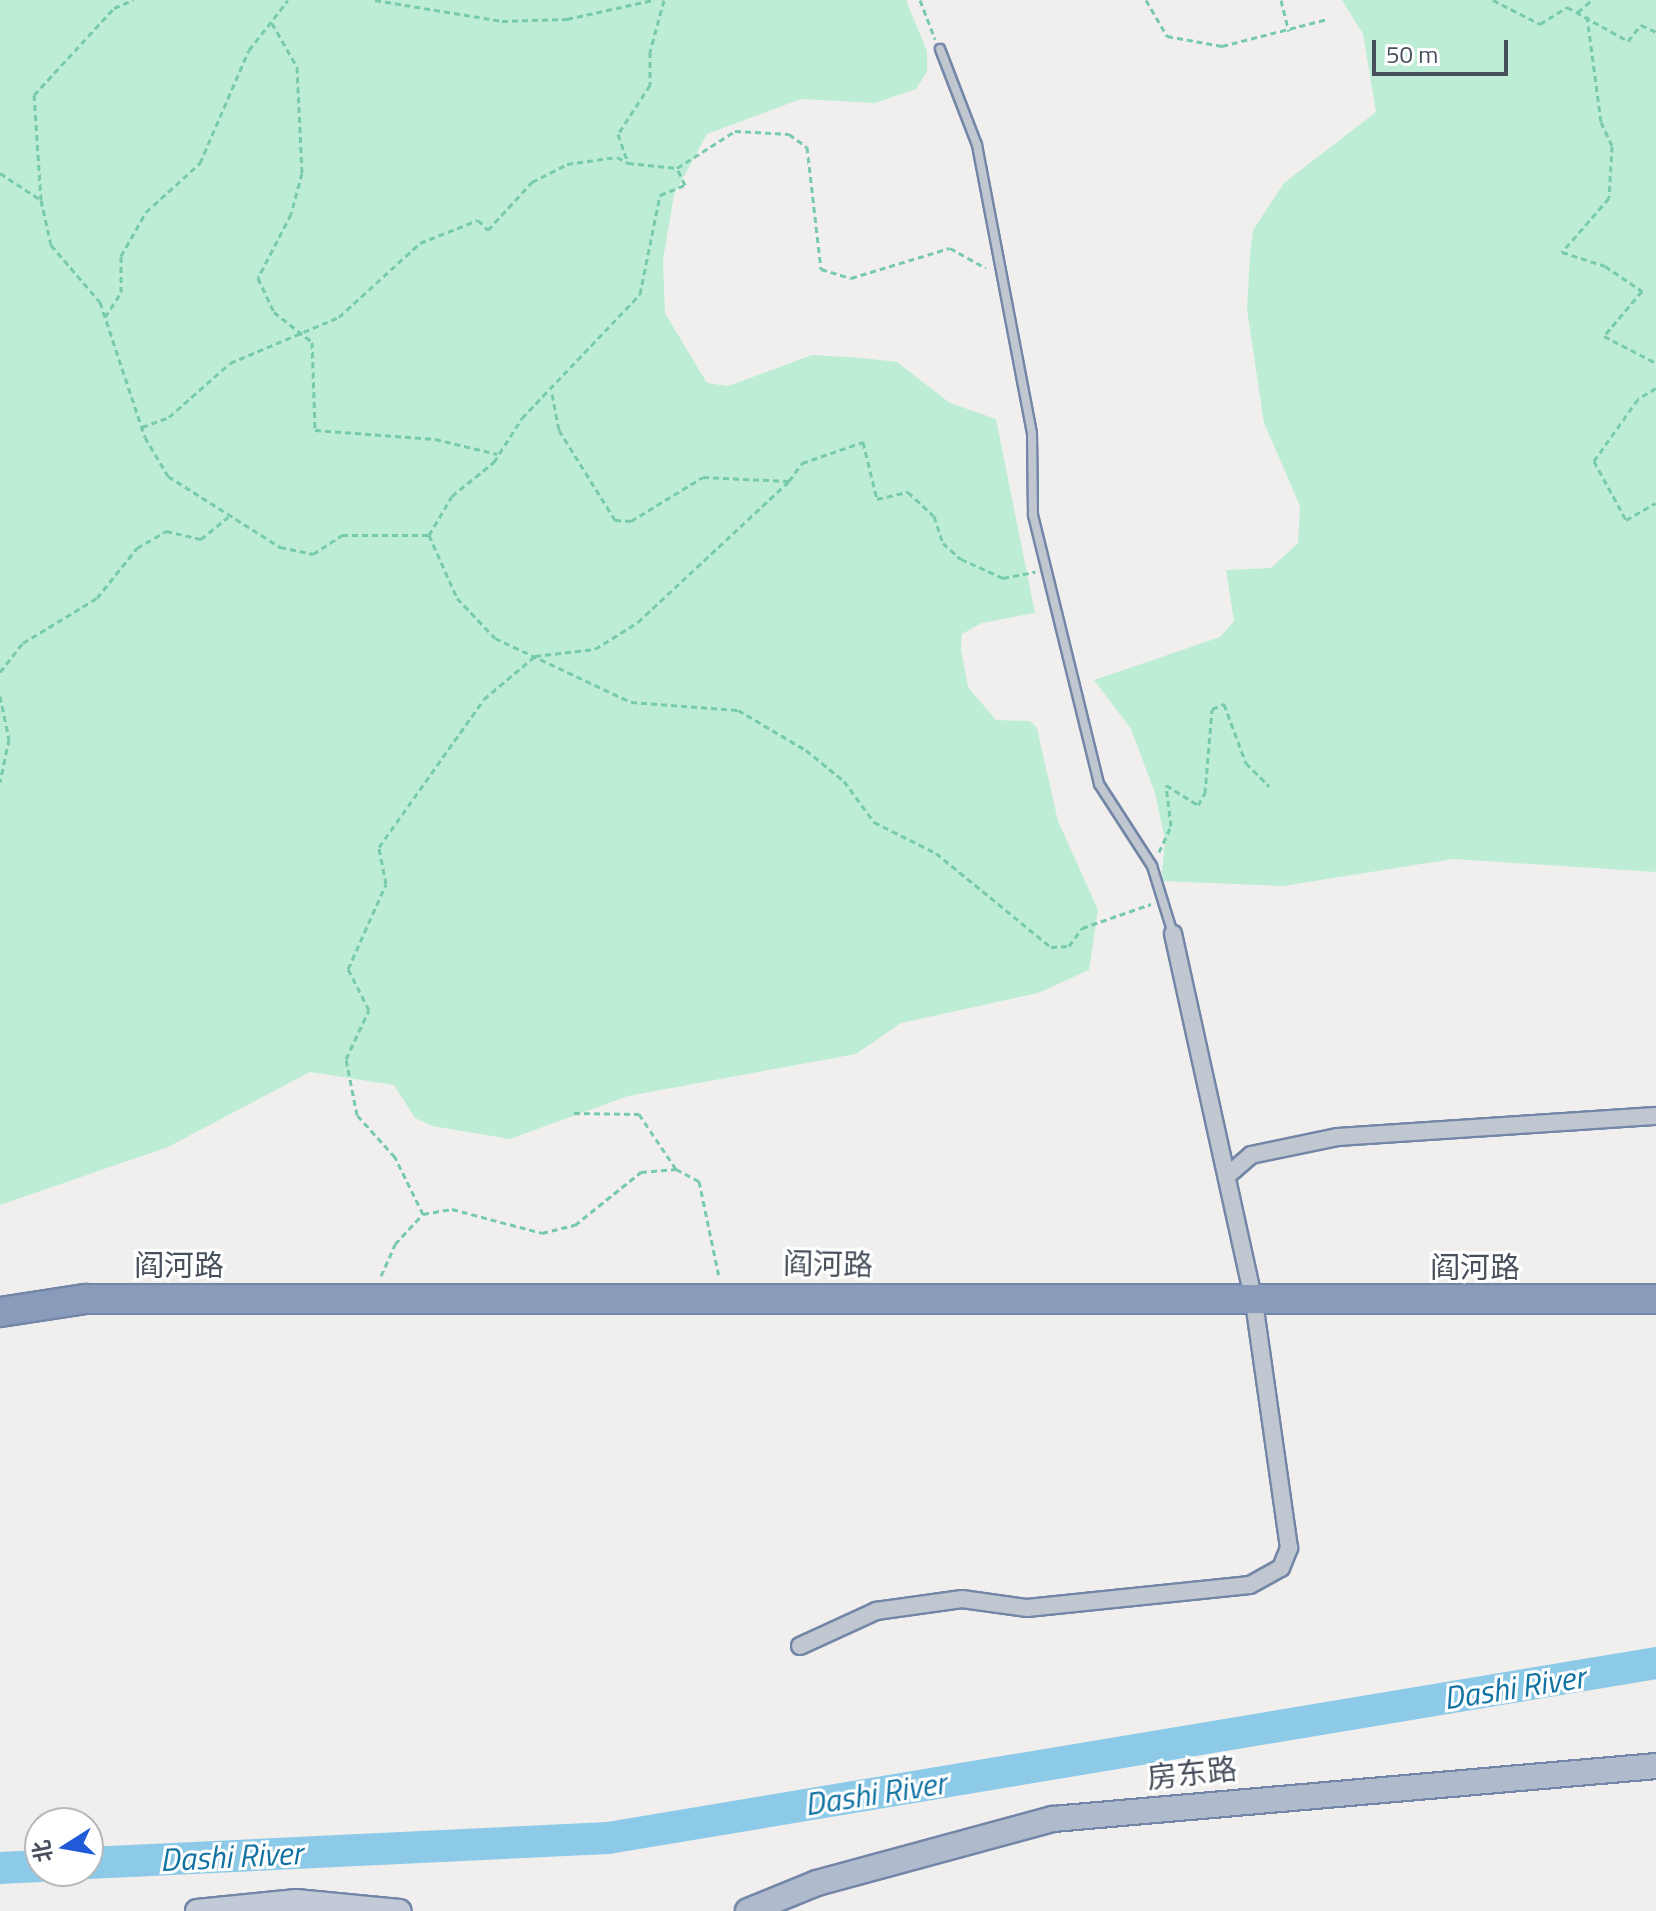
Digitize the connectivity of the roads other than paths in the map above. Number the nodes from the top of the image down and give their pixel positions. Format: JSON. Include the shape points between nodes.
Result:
{"nodes":[{"id":1,"x":940,"y":49,"type":"road end"},
{"id":2,"x":1173,"y":934,"type":"joint"},
{"id":3,"x":1656,"y":1116,"type":"edge"},
{"id":4,"x":1227,"y":1176,"type":"junction"},
{"id":5,"x":1656,"y":1299,"type":"edge"},
{"id":6,"x":1254,"y":1302,"type":"junction"},
{"id":7,"x":0,"y":1312,"type":"edge"},
{"id":8,"x":800,"y":1646,"type":"dead end"},
{"id":9,"x":1656,"y":1766,"type":"edge"},
{"id":10,"x":221,"y":1909,"type":"edge"},
{"id":11,"x":197,"y":1911,"type":"edge"},
{"id":12,"x":400,"y":1911,"type":"edge"},
{"id":13,"x":748,"y":1911,"type":"edge"}],
"edges":[{"from":1,"to":2,"type":"lane","via":[[977,145],[1032,433],[1033,515],[1099,784],[1152,866]]},
{"from":2,"to":4,"type":"street"},
{"from":3,"to":4,"type":"street","via":[[1338,1137],[1251,1155]]},
{"from":4,"to":6,"type":"street"},
{"from":5,"to":6,"type":"highway","name":"阎河路"},
{"from":6,"to":7,"type":"highway","name":"阎河路","via":[[85,1299]]},
{"from":6,"to":8,"type":"street","via":[[1289,1548],[1281,1568],[1250,1585],[1027,1608],[962,1599],[876,1611]]},
{"from":9,"to":13,"type":"main road","name":"房东路","via":[[1053,1819],[817,1883]]},
{"from":10,"to":11,"type":"street"},
{"from":10,"to":12,"type":"street","via":[[296,1901]]}]}
